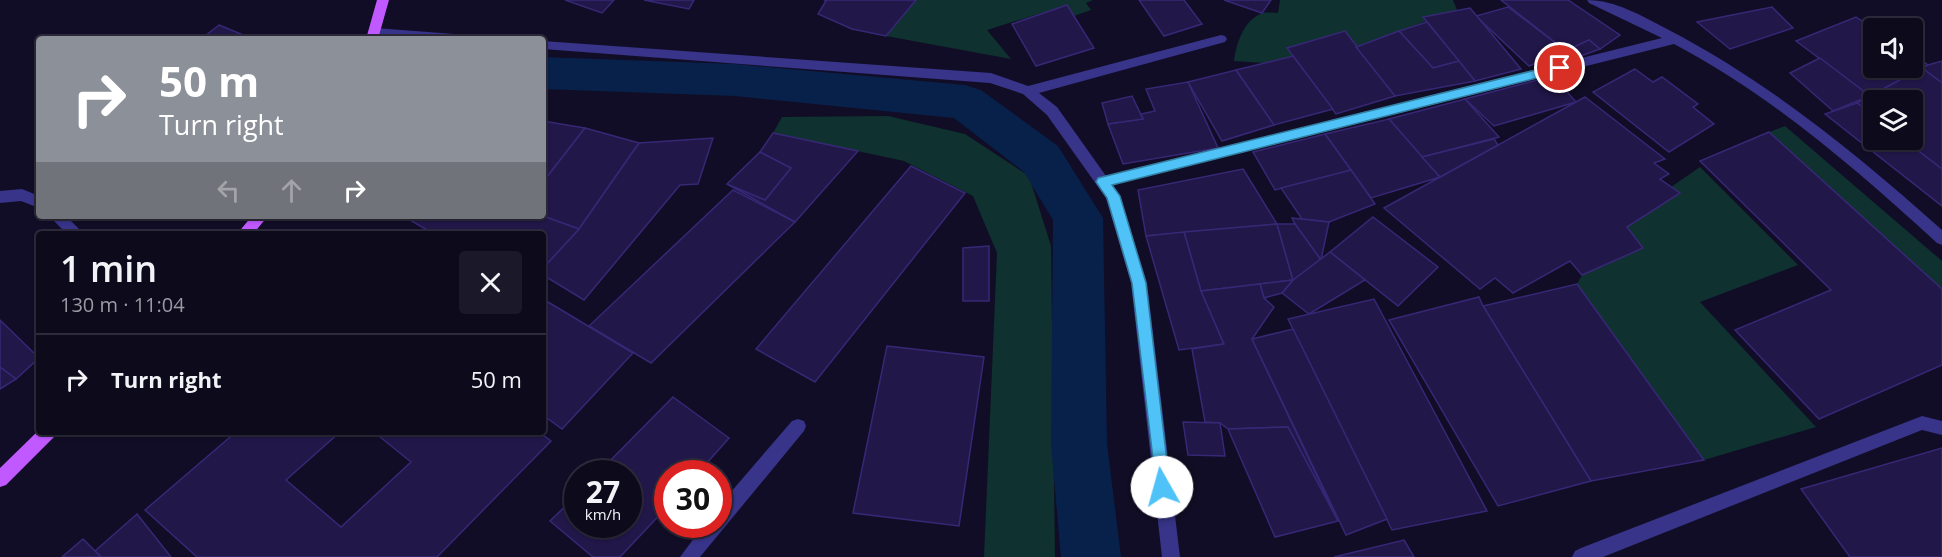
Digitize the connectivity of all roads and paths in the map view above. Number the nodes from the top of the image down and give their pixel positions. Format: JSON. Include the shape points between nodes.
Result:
{"nodes":[{"id":1,"x":383,"y":0,"type":"edge"},
{"id":2,"x":1593,"y":0,"type":"edge"},
{"id":3,"x":1608,"y":3,"type":"edge"},
{"id":4,"x":374,"y":36,"type":"edge"},
{"id":5,"x":1221,"y":39,"type":"dead end"},
{"id":6,"x":1675,"y":39,"type":"junction"},
{"id":7,"x":546,"y":45,"type":"edge"},
{"id":8,"x":1028,"y":91,"type":"junction"},
{"id":9,"x":1103,"y":182,"type":"junction"},
{"id":10,"x":0,"y":197,"type":"edge"},
{"id":11,"x":36,"y":201,"type":"edge"},
{"id":12,"x":60,"y":219,"type":"edge"},
{"id":13,"x":258,"y":219,"type":"edge"},
{"id":14,"x":74,"y":231,"type":"edge"},
{"id":15,"x":247,"y":231,"type":"edge"},
{"id":16,"x":1941,"y":236,"type":"edge"},
{"id":17,"x":798,"y":426,"type":"dead end"},
{"id":18,"x":1942,"y":428,"type":"edge"},
{"id":19,"x":45,"y":435,"type":"edge"},
{"id":20,"x":0,"y":479,"type":"edge"},
{"id":21,"x":732,"y":504,"type":"edge"},
{"id":22,"x":704,"y":538,"type":"edge"},
{"id":23,"x":688,"y":557,"type":"edge"},
{"id":24,"x":1171,"y":557,"type":"edge"},
{"id":25,"x":1581,"y":557,"type":"edge"}],
"edges":[{"from":1,"to":4,"type":"main road"},
{"from":2,"to":3,"type":"street"},
{"from":3,"to":6,"type":"street"},
{"from":5,"to":8,"type":"street"},
{"from":6,"to":9,"type":"street"},
{"from":6,"to":16,"type":"street","via":[[1753,83],[1800,117]]},
{"from":7,"to":8,"type":"street","via":[[991,78]]},
{"from":8,"to":9,"type":"street","via":[[1052,111]]},
{"from":9,"to":24,"type":"street","via":[[1113,196],[1139,283]]},
{"from":10,"to":11,"type":"street","via":[[22,195]]},
{"from":12,"to":14,"type":"street"},
{"from":13,"to":15,"type":"main road"},
{"from":17,"to":21,"type":"street"},
{"from":18,"to":25,"type":"street","via":[[1922,423]]},
{"from":19,"to":20,"type":"main road"},
{"from":22,"to":23,"type":"street"}]}
